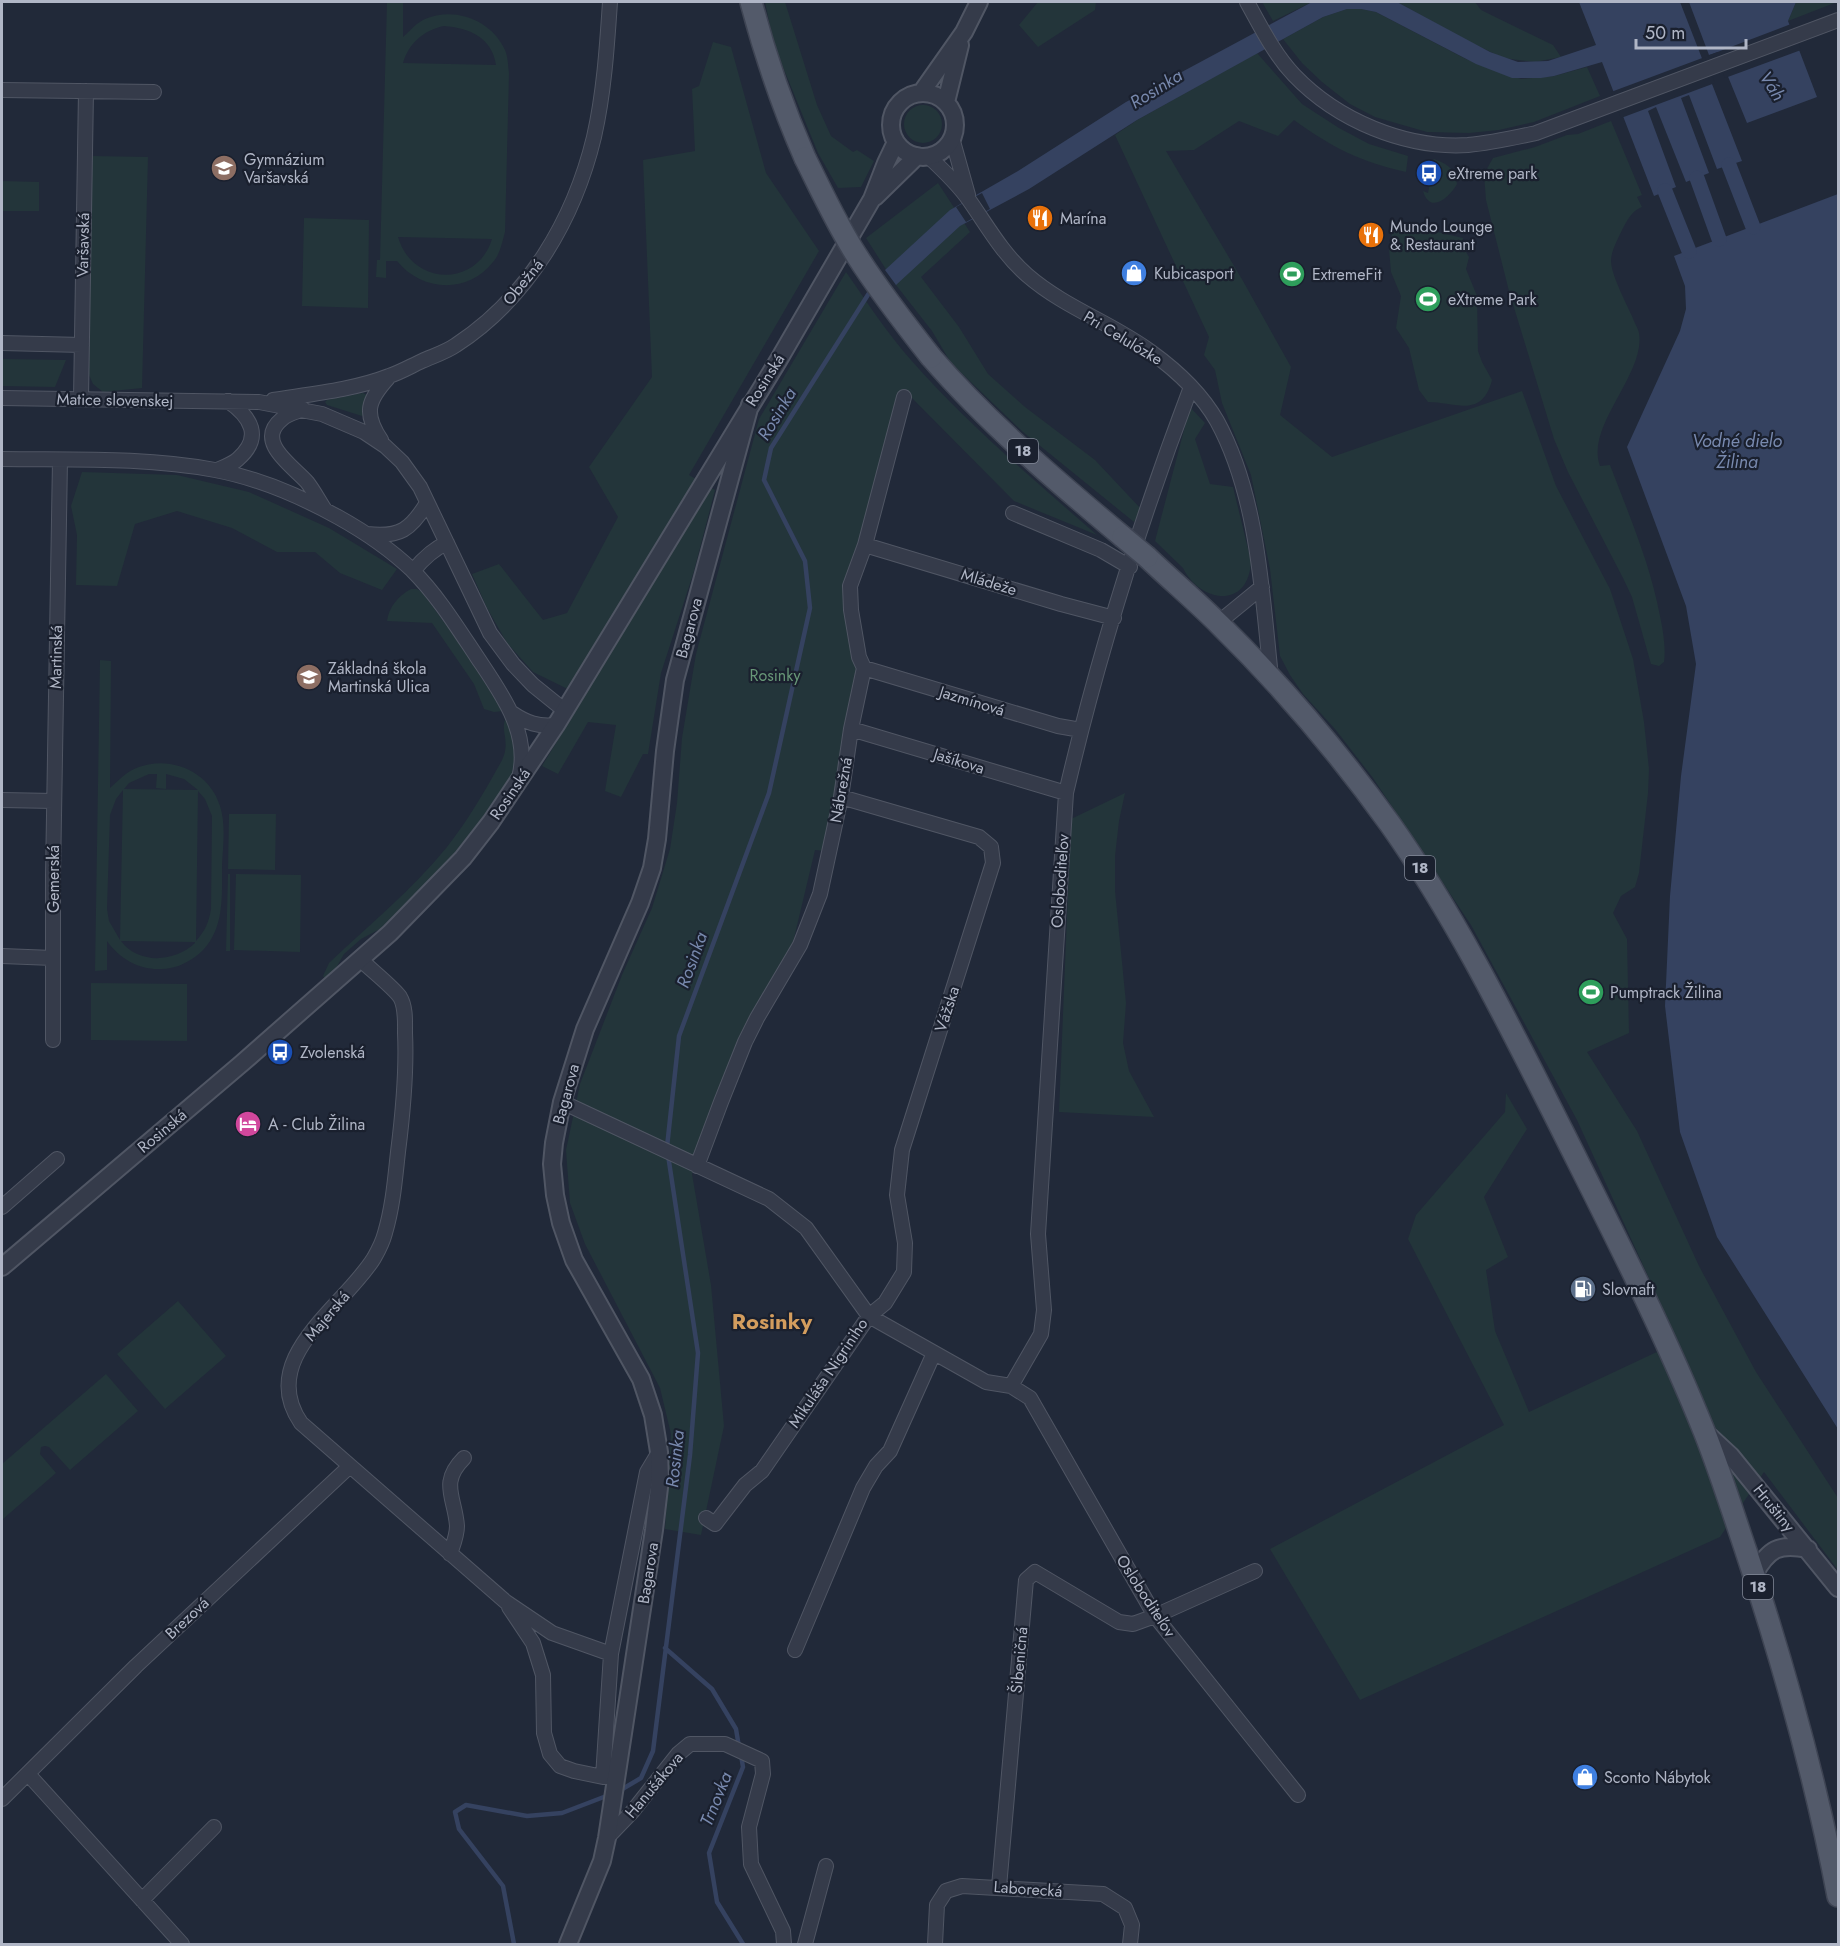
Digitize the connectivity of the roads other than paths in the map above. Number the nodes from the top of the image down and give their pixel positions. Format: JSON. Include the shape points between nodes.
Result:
{"nodes":[{"id":1,"x":610,"y":2,"type":"edge"},
{"id":2,"x":751,"y":2,"type":"edge"},
{"id":3,"x":979,"y":2,"type":"edge"},
{"id":4,"x":1247,"y":2,"type":"edge"},
{"id":5,"x":1839,"y":20,"type":"edge"},
{"id":6,"x":964,"y":32,"type":"junction"},
{"id":7,"x":2,"y":90,"type":"edge"},
{"id":8,"x":86,"y":91,"type":"junction"},
{"id":9,"x":154,"y":92,"type":"dead end"},
{"id":10,"x":921,"y":93,"type":"junction"},
{"id":11,"x":946,"y":102,"type":"junction"},
{"id":12,"x":952,"y":138,"type":"junction"},
{"id":13,"x":896,"y":142,"type":"junction"},
{"id":14,"x":923,"y":157,"type":"junction"},
{"id":15,"x":872,"y":199,"type":"junction"},
{"id":16,"x":969,"y":200,"type":"junction"},
{"id":17,"x":2,"y":343,"type":"edge"},
{"id":18,"x":82,"y":345,"type":"junction"},
{"id":19,"x":390,"y":376,"type":"junction"},
{"id":20,"x":1191,"y":387,"type":"junction"},
{"id":21,"x":904,"y":397,"type":"dead end"},
{"id":22,"x":2,"y":398,"type":"edge"},
{"id":23,"x":81,"y":399,"type":"junction"},
{"id":24,"x":228,"y":401,"type":"junction"},
{"id":25,"x":259,"y":402,"type":"junction"},
{"id":26,"x":750,"y":405,"type":"junction"},
{"id":27,"x":303,"y":409,"type":"junction"},
{"id":28,"x":385,"y":446,"type":"junction"},
{"id":29,"x":2,"y":459,"type":"edge"},
{"id":30,"x":60,"y":460,"type":"junction"},
{"id":31,"x":217,"y":470,"type":"junction"},
{"id":32,"x":427,"y":502,"type":"junction"},
{"id":33,"x":326,"y":510,"type":"junction"},
{"id":34,"x":1013,"y":513,"type":"dead end"},
{"id":35,"x":365,"y":533,"type":"junction"},
{"id":36,"x":447,"y":543,"type":"junction"},
{"id":37,"x":865,"y":545,"type":"junction"},
{"id":38,"x":1138,"y":562,"type":"junction"},
{"id":39,"x":413,"y":571,"type":"junction"},
{"id":40,"x":1262,"y":587,"type":"junction"},
{"id":41,"x":1114,"y":618,"type":"junction"},
{"id":42,"x":1218,"y":623,"type":"junction"},
{"id":43,"x":864,"y":668,"type":"junction"},
{"id":44,"x":1271,"y":677,"type":"junction"},
{"id":45,"x":564,"y":710,"type":"junction"},
{"id":46,"x":512,"y":713,"type":"junction"},
{"id":47,"x":555,"y":725,"type":"junction"},
{"id":48,"x":851,"y":729,"type":"junction"},
{"id":49,"x":1081,"y":730,"type":"junction"},
{"id":50,"x":516,"y":786,"type":"junction"},
{"id":51,"x":1066,"y":793,"type":"junction"},
{"id":52,"x":841,"y":797,"type":"junction"},
{"id":53,"x":2,"y":800,"type":"edge"},
{"id":54,"x":54,"y":801,"type":"junction"},
{"id":55,"x":2,"y":956,"type":"edge"},
{"id":56,"x":53,"y":958,"type":"junction"},
{"id":57,"x":360,"y":959,"type":"junction"},
{"id":58,"x":53,"y":1040,"type":"dead end"},
{"id":59,"x":562,"y":1102,"type":"junction"},
{"id":60,"x":57,"y":1159,"type":"dead end"},
{"id":61,"x":697,"y":1166,"type":"junction"},
{"id":62,"x":2,"y":1207,"type":"edge"},
{"id":63,"x":2,"y":1267,"type":"edge"},
{"id":64,"x":869,"y":1316,"type":"junction"},
{"id":65,"x":934,"y":1353,"type":"junction"},
{"id":66,"x":1011,"y":1386,"type":"junction"},
{"id":67,"x":1704,"y":1431,"type":"junction"},
{"id":68,"x":659,"y":1452,"type":"junction"},
{"id":69,"x":464,"y":1458,"type":"dead end"},
{"id":70,"x":350,"y":1466,"type":"junction"},
{"id":71,"x":706,"y":1518,"type":"dead end"},
{"id":72,"x":1808,"y":1549,"type":"junction"},
{"id":73,"x":450,"y":1554,"type":"junction"},
{"id":74,"x":1255,"y":1571,"type":"dead end"},
{"id":75,"x":1754,"y":1574,"type":"junction"},
{"id":76,"x":1839,"y":1588,"type":"edge"},
{"id":77,"x":506,"y":1602,"type":"junction"},
{"id":78,"x":1155,"y":1616,"type":"junction"},
{"id":79,"x":795,"y":1650,"type":"dead end"},
{"id":80,"x":611,"y":1654,"type":"junction"},
{"id":81,"x":28,"y":1774,"type":"junction"},
{"id":82,"x":612,"y":1779,"type":"junction"},
{"id":83,"x":1298,"y":1795,"type":"dead end"},
{"id":84,"x":2,"y":1799,"type":"edge"},
{"id":85,"x":214,"y":1827,"type":"dead end"},
{"id":86,"x":607,"y":1838,"type":"junction"},
{"id":87,"x":826,"y":1866,"type":"dead end"},
{"id":88,"x":999,"y":1887,"type":"junction"},
{"id":89,"x":1839,"y":1896,"type":"edge"},
{"id":90,"x":142,"y":1900,"type":"junction"},
{"id":91,"x":182,"y":1944,"type":"edge"},
{"id":92,"x":568,"y":1944,"type":"edge"},
{"id":93,"x":784,"y":1944,"type":"edge"},
{"id":94,"x":805,"y":1944,"type":"edge"},
{"id":95,"x":935,"y":1944,"type":"edge"},
{"id":96,"x":1130,"y":1944,"type":"edge"}],
"edges":[{"from":1,"to":19,"type":"street","name":"Obežná","via":[[605,70],[594,135],[586,168],[560,229],[522,286],[483,326],[454,347]]},
{"from":2,"to":38,"type":"main road","number":"18","bridge":true,"via":[[805,158],[857,256],[893,310],[961,391],[1037,464],[1123,537]]},
{"from":3,"to":6,"type":"street"},
{"from":4,"to":5,"type":"street","via":[[1294,75],[1337,110],[1400,137],[1466,145],[1536,133]]},
{"from":6,"to":10,"type":"street"},
{"from":6,"to":11,"type":"street"},
{"from":7,"to":8,"type":"street"},
{"from":8,"to":9,"type":"street"},
{"from":8,"to":18,"type":"street","name":"Varšavská"},
{"from":10,"to":11,"type":"street"},
{"from":10,"to":13,"type":"street","via":[[910,96],[895,110],[891,120]]},
{"from":11,"to":12,"type":"street","via":[[955,120]]},
{"from":12,"to":14,"type":"street","via":[[939,153]]},
{"from":12,"to":16,"type":"street"},
{"from":13,"to":14,"type":"street","via":[[905,151]]},
{"from":13,"to":15,"type":"street","name":"Rosinská"},
{"from":14,"to":15,"type":"street","name":"Rosinská"},
{"from":14,"to":16,"type":"street"},
{"from":15,"to":26,"type":"street","name":"Rosinská"},
{"from":16,"to":20,"type":"street","name":"Pri Celulózke","via":[[997,242],[1028,276],[1149,350]]},
{"from":17,"to":18,"type":"street"},
{"from":18,"to":23,"type":"street","name":"Varšavská"},
{"from":19,"to":25,"type":"street","name":"Obežná"},
{"from":19,"to":28,"type":"street","name":"Matice slovenskej","via":[[370,404],[373,428]]},
{"from":20,"to":38,"type":"street","name":"Osloboditeľov","via":[[1171,441]]},
{"from":20,"to":40,"type":"street","name":"Pri Celulózke","via":[[1216,419],[1238,471]]},
{"from":21,"to":37,"type":"street","name":"Nábrežná"},
{"from":22,"to":23,"type":"street","name":"Matice slovenskej"},
{"from":23,"to":24,"type":"street","name":"Matice slovenskej"},
{"from":24,"to":25,"type":"street","name":"Matice slovenskej"},
{"from":24,"to":31,"type":"street","via":[[242,411],[252,436],[237,461]]},
{"from":25,"to":27,"type":"street","name":"Matice slovenskej"},
{"from":26,"to":45,"type":"street","name":"Rosinská"},
{"from":26,"to":59,"type":"street","name":"Bagarova","via":[[675,680],[652,868],[585,1029]]},
{"from":27,"to":28,"type":"street","name":"Matice slovenskej","via":[[341,421]]},
{"from":27,"to":33,"type":"street","via":[[282,418],[272,437],[277,452],[308,483]]},
{"from":28,"to":32,"type":"street","name":"Matice slovenskej","via":[[402,462]]},
{"from":29,"to":30,"type":"street"},
{"from":30,"to":31,"type":"street","via":[[161,463]]},
{"from":30,"to":54,"type":"street","name":"Martinská"},
{"from":31,"to":33,"type":"street","via":[[253,479]]},
{"from":32,"to":35,"type":"street","via":[[417,519],[398,533]]},
{"from":32,"to":36,"type":"street","name":"Matice slovenskej"},
{"from":33,"to":35,"type":"street"},
{"from":34,"to":38,"type":"street"},
{"from":35,"to":39,"type":"street"},
{"from":36,"to":39,"type":"street"},
{"from":36,"to":45,"type":"street","name":"Matice slovenskej","via":[[490,633],[520,671]]},
{"from":37,"to":41,"type":"street","name":"Mládeže"},
{"from":37,"to":43,"type":"street","name":"Nábrežná","via":[[850,586],[859,657]]},
{"from":38,"to":41,"type":"street","name":"Osloboditeľov"},
{"from":38,"to":42,"type":"main road","number":"18"},
{"from":39,"to":46,"type":"street","via":[[439,602]]},
{"from":40,"to":42,"type":"street"},
{"from":40,"to":44,"type":"street","name":"Pri Celulózke"},
{"from":41,"to":49,"type":"street","name":"Osloboditeľov"},
{"from":42,"to":44,"type":"main road","number":"18"},
{"from":43,"to":48,"type":"street","name":"Nábrežná"},
{"from":43,"to":49,"type":"street","name":"Jazmínová"},
{"from":44,"to":67,"type":"main road","number":"18","via":[[1388,822],[1424,873],[1476,963],[1597,1200]]},
{"from":45,"to":47,"type":"street","name":"Rosinská"},
{"from":46,"to":47,"type":"street","via":[[528,723]]},
{"from":46,"to":50,"type":"street","via":[[522,764]]},
{"from":47,"to":50,"type":"street","name":"Rosinská"},
{"from":48,"to":51,"type":"street","name":"Jašíkova"},
{"from":48,"to":52,"type":"street","name":"Nábrežná"},
{"from":49,"to":51,"type":"street","name":"Osloboditeľov"},
{"from":50,"to":57,"type":"street","name":"Rosinská","via":[[463,858]]},
{"from":51,"to":66,"type":"street","name":"Osloboditeľov","via":[[1038,1234],[1044,1310],[1041,1334]]},
{"from":52,"to":61,"type":"street","name":"Nábrežná","via":[[820,894],[800,945],[746,1042]]},
{"from":52,"to":64,"type":"street","name":"Vážska","via":[[979,837],[991,847],[993,863],[902,1150],[897,1195],[905,1243],[904,1272],[885,1303]]},
{"from":53,"to":54,"type":"street"},
{"from":54,"to":56,"type":"street","name":"Gemerská"},
{"from":55,"to":56,"type":"street"},
{"from":56,"to":58,"type":"street","name":"Gemerská"},
{"from":57,"to":63,"type":"street","name":"Rosinská"},
{"from":57,"to":70,"type":"street","name":"Majerská","via":[[400,997],[404,1009],[406,1080],[393,1196],[385,1235],[374,1258],[312,1330],[293,1361],[288,1378],[298,1418]]},
{"from":59,"to":61,"type":"street","name":"Mikuláša Nigriniho"},
{"from":59,"to":68,"type":"street","name":"Bagarova","via":[[552,1164],[561,1223],[574,1260],[641,1379],[653,1415]]},
{"from":60,"to":62,"type":"street"},
{"from":61,"to":64,"type":"street","name":"Mikuláša Nigriniho","via":[[769,1199],[806,1228]]},
{"from":64,"to":65,"type":"street","name":"Osloboditeľov"},
{"from":64,"to":71,"type":"street","name":"Mikuláša Nigriniho","via":[[762,1471],[745,1485],[715,1524]]},
{"from":65,"to":66,"type":"street","name":"Osloboditeľov","via":[[986,1382]]},
{"from":65,"to":79,"type":"street","via":[[890,1451],[863,1488]]},
{"from":66,"to":78,"type":"street","name":"Osloboditeľov","via":[[1030,1398]]},
{"from":67,"to":72,"type":"street","name":"Hruštiny","via":[[1731,1456]]},
{"from":67,"to":75,"type":"main road","number":"18"},
{"from":68,"to":80,"type":"street","via":[[647,1472]]},
{"from":68,"to":82,"type":"street","name":"Bagarova","via":[[654,1530]]},
{"from":69,"to":73,"type":"street","via":[[454,1467],[450,1480],[457,1524]]},
{"from":70,"to":73,"type":"street","name":"Majerská"},
{"from":70,"to":81,"type":"street","name":"Brezová","via":[[136,1666]]},
{"from":72,"to":75,"type":"street","via":[[1783,1546],[1772,1551]]},
{"from":72,"to":76,"type":"street","name":"Hruštiny"},
{"from":73,"to":77,"type":"street","name":"Majerská"},
{"from":74,"to":78,"type":"street"},
{"from":75,"to":89,"type":"main road","number":"18","via":[[1804,1745]]},
{"from":77,"to":80,"type":"street","name":"Majerská","via":[[552,1633]]},
{"from":77,"to":82,"type":"street","name":"Majerská","via":[[533,1643],[543,1675],[544,1733],[550,1754],[560,1766]]},
{"from":78,"to":83,"type":"street","name":"Osloboditeľov"},
{"from":78,"to":88,"type":"street","name":"Šibeničná","via":[[1133,1624],[1119,1622],[1035,1572],[1026,1580]]},
{"from":80,"to":82,"type":"street"},
{"from":81,"to":84,"type":"street","name":"Brezová"},
{"from":81,"to":90,"type":"street"},
{"from":82,"to":86,"type":"street","name":"Bagarova"},
{"from":85,"to":90,"type":"street"},
{"from":86,"to":92,"type":"street","name":"Bagarova","via":[[602,1861]]},
{"from":86,"to":93,"type":"street","name":"Hanušákova","via":[[690,1744],[725,1744],[762,1761],[763,1774],[749,1827],[751,1864],[783,1931]]},
{"from":87,"to":94,"type":"street"},
{"from":88,"to":95,"type":"street","name":"Laborecká","via":[[962,1886],[946,1891],[937,1905]]},
{"from":88,"to":96,"type":"street","name":"Laborecká","via":[[1103,1894],[1125,1908],[1132,1925]]},
{"from":90,"to":91,"type":"street"}]}
